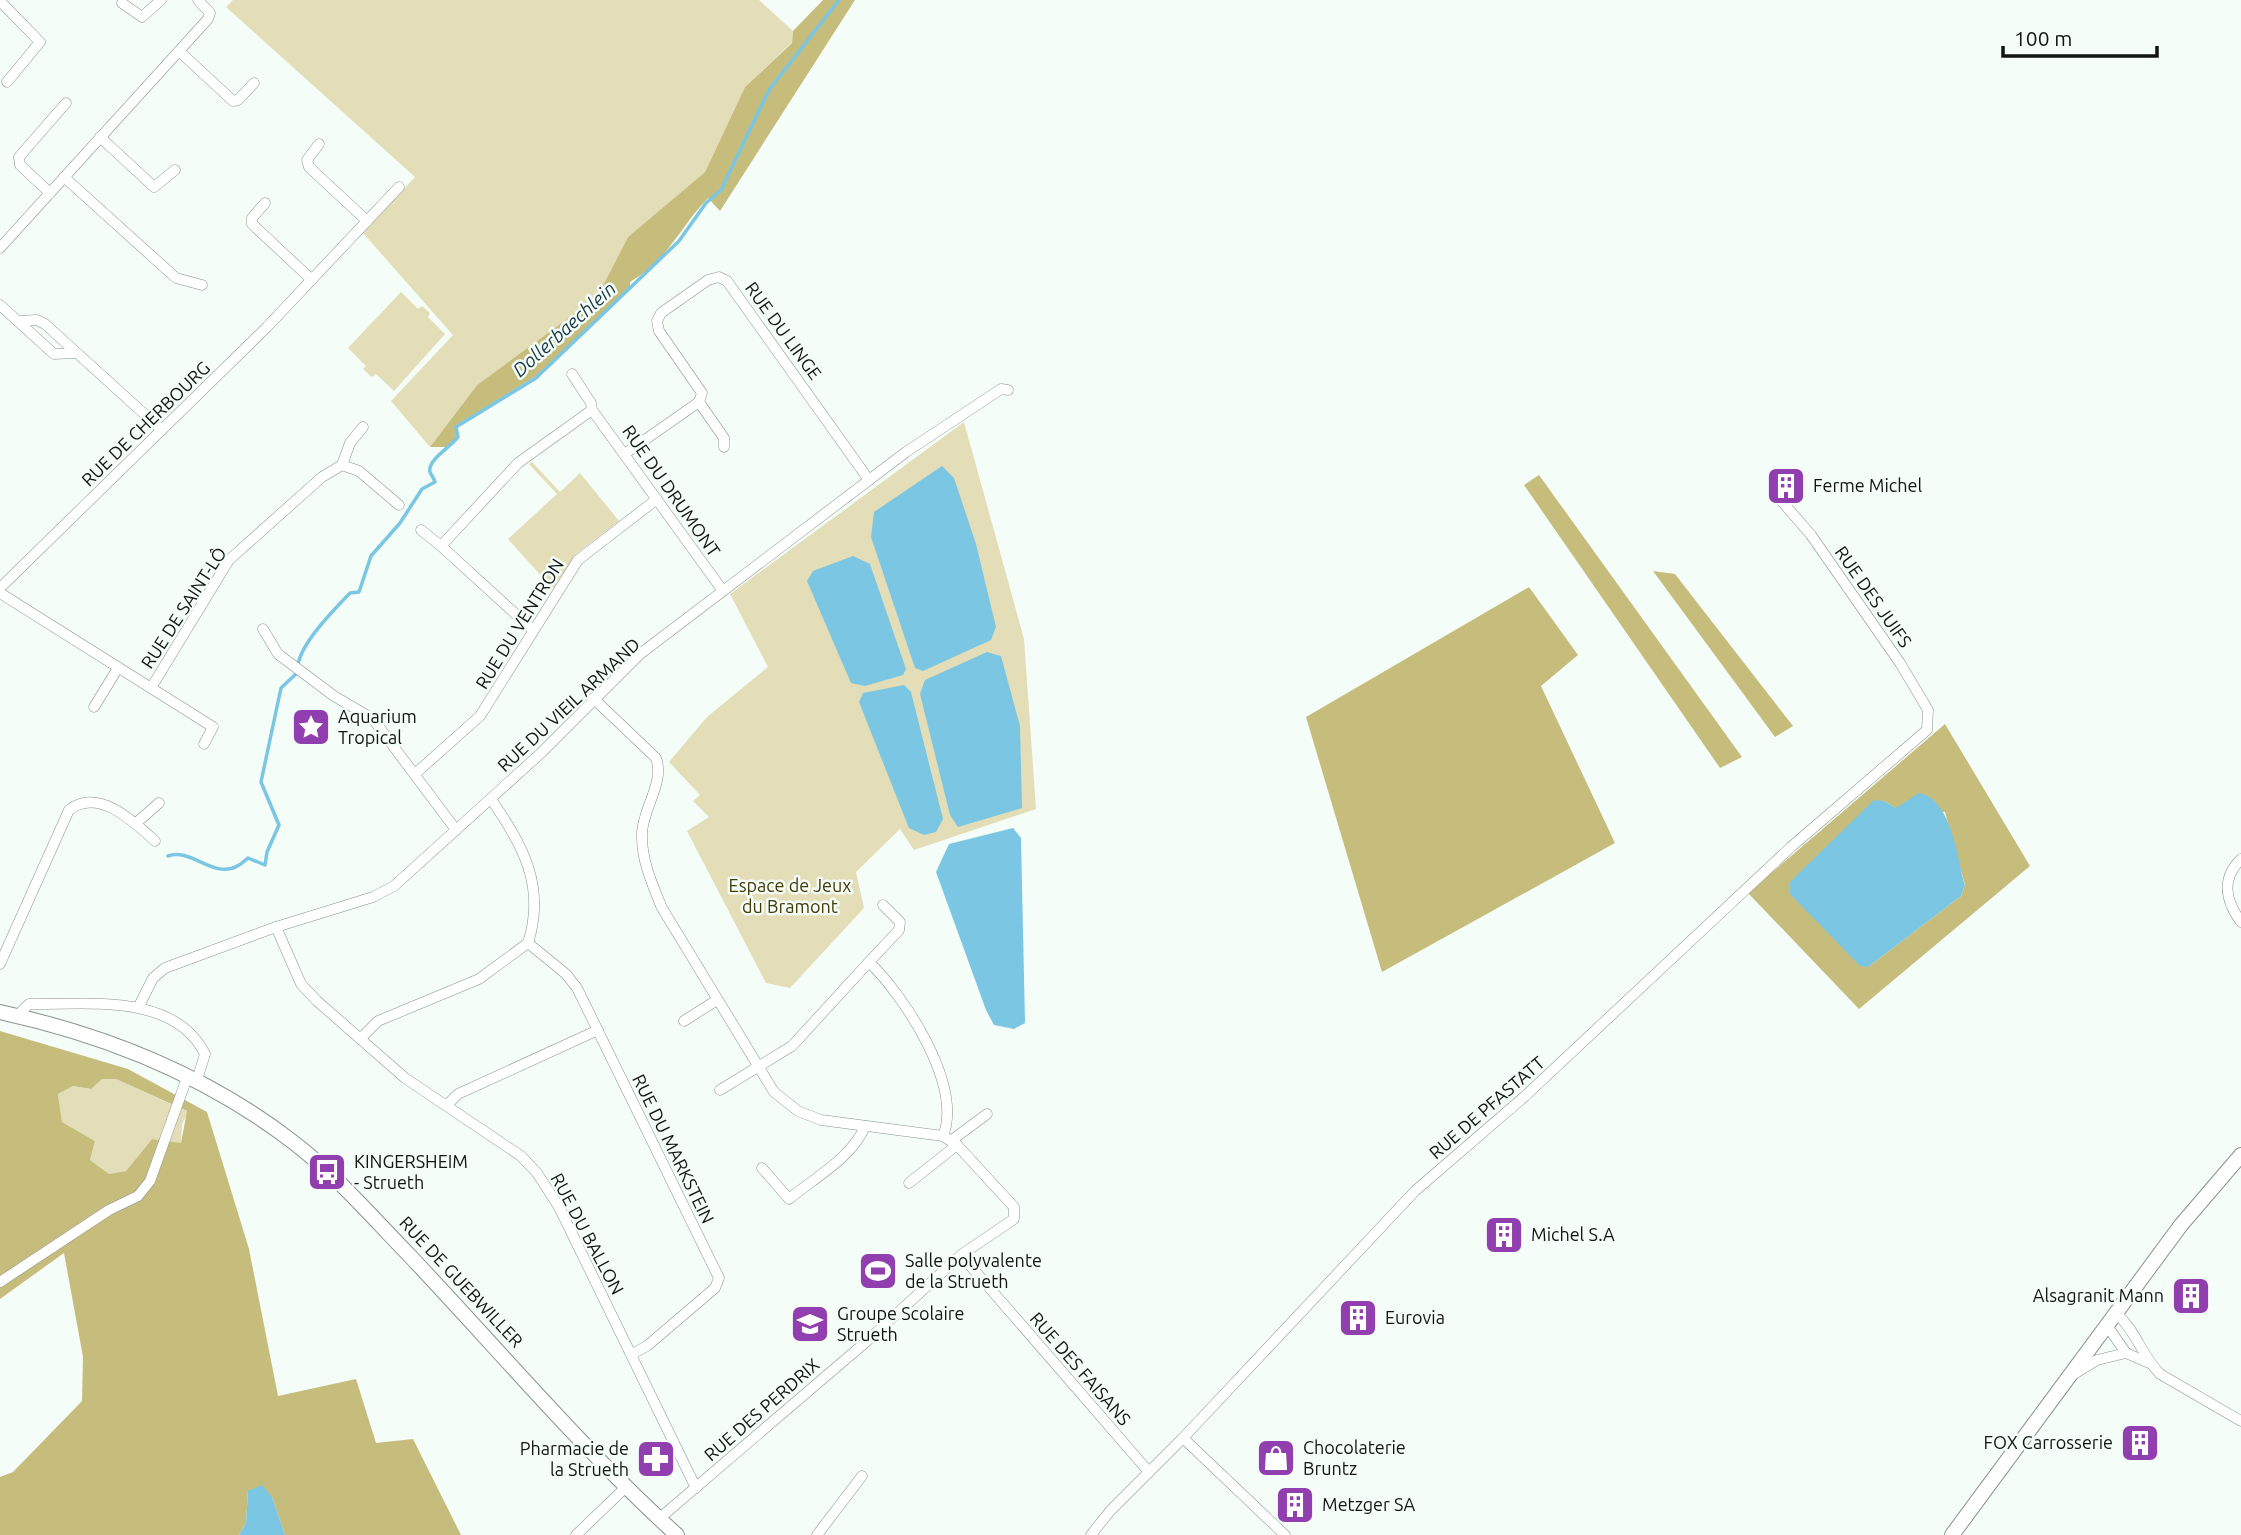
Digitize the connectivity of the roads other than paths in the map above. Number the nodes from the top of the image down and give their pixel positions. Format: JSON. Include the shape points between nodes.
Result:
{"nodes":[{"id":1,"x":161,"y":0,"type":"edge"},
{"id":2,"x":198,"y":0,"type":"edge"},
{"id":3,"x":0,"y":1,"type":"edge"},
{"id":4,"x":122,"y":3,"type":"dead end"},
{"id":5,"x":179,"y":51,"type":"junction"},
{"id":6,"x":7,"y":82,"type":"dead end"},
{"id":7,"x":254,"y":83,"type":"dead end"},
{"id":8,"x":66,"y":103,"type":"dead end"},
{"id":9,"x":100,"y":137,"type":"junction"},
{"id":10,"x":319,"y":144,"type":"dead end"},
{"id":11,"x":175,"y":170,"type":"dead end"},
{"id":12,"x":64,"y":177,"type":"junction"},
{"id":13,"x":399,"y":187,"type":"dead end"},
{"id":14,"x":50,"y":193,"type":"junction"},
{"id":15,"x":265,"y":203,"type":"dead end"},
{"id":16,"x":367,"y":221,"type":"junction"},
{"id":17,"x":0,"y":248,"type":"edge"},
{"id":18,"x":312,"y":280,"type":"junction"},
{"id":19,"x":202,"y":285,"type":"dead end"},
{"id":20,"x":0,"y":305,"type":"edge"},
{"id":21,"x":18,"y":321,"type":"junction"},
{"id":22,"x":75,"y":353,"type":"junction"},
{"id":23,"x":572,"y":374,"type":"dead end"},
{"id":24,"x":1008,"y":390,"type":"dead end"},
{"id":25,"x":699,"y":402,"type":"junction"},
{"id":26,"x":592,"y":410,"type":"junction"},
{"id":27,"x":363,"y":427,"type":"dead end"},
{"id":28,"x":162,"y":430,"type":"junction"},
{"id":29,"x":724,"y":447,"type":"dead end"},
{"id":30,"x":626,"y":453,"type":"junction"},
{"id":31,"x":342,"y":465,"type":"junction"},
{"id":32,"x":869,"y":480,"type":"junction"},
{"id":33,"x":1773,"y":491,"type":"dead end"},
{"id":34,"x":657,"y":499,"type":"junction"},
{"id":35,"x":399,"y":505,"type":"dead end"},
{"id":36,"x":421,"y":530,"type":"dead end"},
{"id":37,"x":441,"y":546,"type":"junction"},
{"id":38,"x":2,"y":584,"type":"edge"},
{"id":39,"x":723,"y":591,"type":"junction"},
{"id":40,"x":264,"y":629,"type":"dead end"},
{"id":41,"x":533,"y":629,"type":"junction"},
{"id":42,"x":118,"y":667,"type":"junction"},
{"id":43,"x":151,"y":688,"type":"junction"},
{"id":44,"x":593,"y":698,"type":"junction"},
{"id":45,"x":94,"y":707,"type":"dead end"},
{"id":46,"x":1927,"y":730,"type":"joint"},
{"id":47,"x":204,"y":744,"type":"dead end"},
{"id":48,"x":416,"y":773,"type":"junction"},
{"id":49,"x":491,"y":799,"type":"junction"},
{"id":50,"x":159,"y":803,"type":"dead end"},
{"id":51,"x":135,"y":824,"type":"junction"},
{"id":52,"x":456,"y":830,"type":"junction"},
{"id":53,"x":155,"y":841,"type":"dead end"},
{"id":54,"x":2241,"y":859,"type":"edge"},
{"id":55,"x":883,"y":905,"type":"dead end"},
{"id":56,"x":2241,"y":922,"type":"edge"},
{"id":57,"x":276,"y":927,"type":"junction"},
{"id":58,"x":528,"y":943,"type":"junction"},
{"id":59,"x":869,"y":962,"type":"junction"},
{"id":60,"x":0,"y":964,"type":"edge"},
{"id":61,"x":717,"y":1000,"type":"junction"},
{"id":62,"x":139,"y":1006,"type":"junction"},
{"id":63,"x":0,"y":1013,"type":"edge"},
{"id":64,"x":17,"y":1016,"type":"junction"},
{"id":65,"x":684,"y":1021,"type":"dead end"},
{"id":66,"x":598,"y":1031,"type":"junction"},
{"id":67,"x":360,"y":1039,"type":"junction"},
{"id":68,"x":757,"y":1067,"type":"junction"},
{"id":69,"x":192,"y":1078,"type":"junction"},
{"id":70,"x":720,"y":1090,"type":"dead end"},
{"id":71,"x":448,"y":1104,"type":"junction"},
{"id":72,"x":987,"y":1114,"type":"dead end"},
{"id":73,"x":865,"y":1126,"type":"junction"},
{"id":74,"x":951,"y":1140,"type":"junction"},
{"id":75,"x":2239,"y":1159,"type":"edge"},
{"id":76,"x":762,"y":1168,"type":"dead end"},
{"id":77,"x":909,"y":1183,"type":"dead end"},
{"id":78,"x":961,"y":1255,"type":"junction"},
{"id":79,"x":0,"y":1282,"type":"edge"},
{"id":80,"x":2117,"y":1314,"type":"junction"},
{"id":81,"x":2108,"y":1327,"type":"junction"},
{"id":82,"x":2126,"y":1353,"type":"junction"},
{"id":83,"x":632,"y":1354,"type":"junction"},
{"id":84,"x":2150,"y":1364,"type":"junction"},
{"id":85,"x":2071,"y":1376,"type":"junction"},
{"id":86,"x":2241,"y":1421,"type":"edge"},
{"id":87,"x":1183,"y":1438,"type":"junction"},
{"id":88,"x":1149,"y":1472,"type":"junction"},
{"id":89,"x":862,"y":1476,"type":"dead end"},
{"id":90,"x":627,"y":1486,"type":"junction"},
{"id":91,"x":696,"y":1488,"type":"junction"},
{"id":92,"x":660,"y":1518,"type":"junction"},
{"id":93,"x":576,"y":1535,"type":"edge"},
{"id":94,"x":677,"y":1535,"type":"edge"},
{"id":95,"x":817,"y":1535,"type":"edge"},
{"id":96,"x":1091,"y":1535,"type":"edge"},
{"id":97,"x":1285,"y":1535,"type":"edge"},
{"id":98,"x":1952,"y":1535,"type":"edge"}],
"edges":[{"from":1,"to":4,"type":"street","via":[[142,18]]},
{"from":2,"to":5,"type":"street","via":[[210,13]]},
{"from":3,"to":6,"type":"street","via":[[40,41]]},
{"from":5,"to":7,"type":"street","via":[[233,101]]},
{"from":5,"to":9,"type":"street"},
{"from":8,"to":14,"type":"street","via":[[19,157],[20,165]]},
{"from":9,"to":11,"type":"street","via":[[154,187]]},
{"from":9,"to":12,"type":"street"},
{"from":10,"to":16,"type":"street","via":[[307,160],[309,167]]},
{"from":12,"to":14,"type":"street"},
{"from":12,"to":19,"type":"street","via":[[176,278]]},
{"from":13,"to":16,"type":"street","name":"RUE DE CHERBOURG"},
{"from":14,"to":17,"type":"street"},
{"from":15,"to":18,"type":"street","via":[[252,224]]},
{"from":16,"to":18,"type":"street","name":"RUE DE CHERBOURG"},
{"from":18,"to":28,"type":"street","name":"RUE DE CHERBOURG"},
{"from":20,"to":21,"type":"street"},
{"from":21,"to":22,"type":"street","via":[[41,321]]},
{"from":21,"to":22,"type":"street","via":[[54,354]]},
{"from":22,"to":28,"type":"street"},
{"from":23,"to":26,"type":"street","name":"RUE DU DRUMONT"},
{"from":24,"to":32,"type":"street","name":"RUE DU VIEIL ARMAND","via":[[1001,388],[987,397]]},
{"from":25,"to":29,"type":"street","name":"RUE DU LINGE","via":[[724,438]]},
{"from":25,"to":30,"type":"street"},
{"from":25,"to":32,"type":"street","name":"RUE DU LINGE","via":[[702,393],[659,331],[657,321],[661,313],[719,277],[727,281]]},
{"from":26,"to":30,"type":"street","name":"RUE DU DRUMONT"},
{"from":26,"to":37,"type":"street","via":[[518,463]]},
{"from":27,"to":31,"type":"street","name":"RUE DE SAINT-LÔ","via":[[350,443]]},
{"from":28,"to":38,"type":"street","name":"RUE DE CHERBOURG"},
{"from":30,"to":34,"type":"street","name":"RUE DU DRUMONT"},
{"from":31,"to":35,"type":"street","via":[[359,471]]},
{"from":31,"to":43,"type":"street","name":"RUE DE SAINT-LÔ","via":[[322,477],[229,560]]},
{"from":32,"to":39,"type":"street","name":"RUE DU VIEIL ARMAND"},
{"from":33,"to":46,"type":"street","name":"RUE DES JUIFS","via":[[1811,535],[1900,663],[1928,710]]},
{"from":34,"to":39,"type":"street","name":"RUE DU DRUMONT"},
{"from":34,"to":41,"type":"street","name":"RUE DU VENTRON","via":[[586,553]]},
{"from":36,"to":37,"type":"street"},
{"from":37,"to":41,"type":"street"},
{"from":38,"to":42,"type":"street"},
{"from":39,"to":44,"type":"street","name":"RUE DU VIEIL ARMAND","via":[[640,654]]},
{"from":40,"to":48,"type":"street","via":[[278,654],[373,719]]},
{"from":41,"to":48,"type":"street","name":"RUE DU VENTRON","via":[[480,716]]},
{"from":42,"to":43,"type":"street"},
{"from":42,"to":45,"type":"street"},
{"from":43,"to":47,"type":"street","via":[[213,727]]},
{"from":44,"to":49,"type":"street","name":"RUE DU VIEIL ARMAND"},
{"from":44,"to":61,"type":"street","via":[[656,758],[659,768],[642,831],[646,867],[662,908]]},
{"from":46,"to":87,"type":"street","name":"RUE DE PFASTATT","via":[[1791,847],[1524,1097],[1415,1191]]},
{"from":48,"to":52,"type":"street"},
{"from":49,"to":52,"type":"street","name":"RUE DU VIEIL ARMAND"},
{"from":49,"to":58,"type":"street","via":[[533,878],[536,897]]},
{"from":50,"to":51,"type":"street"},
{"from":51,"to":53,"type":"street"},
{"from":51,"to":60,"type":"street","via":[[95,801],[69,810]]},
{"from":52,"to":57,"type":"street","name":"RUE DU VIEIL ARMAND","via":[[394,886]]},
{"from":54,"to":56,"type":"street","via":[[2232,868],[2225,890]]},
{"from":55,"to":59,"type":"street","via":[[900,922],[899,930]]},
{"from":57,"to":62,"type":"street","name":"RUE DU VIEIL ARMAND","via":[[165,968],[152,978]]},
{"from":57,"to":67,"type":"street","name":"RUE DU BALLON","via":[[301,984]]},
{"from":58,"to":66,"type":"street","name":"RUE DU MARKSTEIN","via":[[566,974]]},
{"from":58,"to":67,"type":"street","via":[[479,979],[378,1021]]},
{"from":59,"to":68,"type":"street","via":[[792,1046]]},
{"from":59,"to":74,"type":"street","via":[[916,1021],[936,1064]]},
{"from":61,"to":65,"type":"street"},
{"from":61,"to":68,"type":"street"},
{"from":62,"to":64,"type":"street","via":[[29,1004]]},
{"from":62,"to":69,"type":"street","via":[[177,1023],[199,1042],[205,1054]]},
{"from":63,"to":64,"type":"main road","name":"RUE DE GUEBWILLER"},
{"from":64,"to":69,"type":"main road","name":"RUE DE GUEBWILLER","via":[[102,1039]]},
{"from":66,"to":71,"type":"street","via":[[458,1094]]},
{"from":66,"to":83,"type":"street","name":"RUE DU MARKSTEIN","via":[[719,1278],[715,1288]]},
{"from":67,"to":71,"type":"street","name":"RUE DU BALLON","via":[[405,1078]]},
{"from":68,"to":70,"type":"street"},
{"from":68,"to":73,"type":"street","via":[[774,1092],[798,1111],[821,1120]]},
{"from":69,"to":79,"type":"street","via":[[150,1181],[138,1196],[108,1210]]},
{"from":69,"to":90,"type":"main road","name":"RUE DE GUEBWILLER","via":[[251,1112],[323,1167]]},
{"from":71,"to":83,"type":"street","name":"RUE DU BALLON","via":[[502,1140],[537,1173]]},
{"from":72,"to":74,"type":"street"},
{"from":73,"to":74,"type":"street"},
{"from":73,"to":76,"type":"street","via":[[861,1138],[789,1199]]},
{"from":74,"to":77,"type":"street"},
{"from":74,"to":78,"type":"street","name":"RUE DES PERDRIX","via":[[1014,1207],[1014,1219]]},
{"from":75,"to":80,"type":"main road","via":[[2181,1225]]},
{"from":78,"to":88,"type":"street","name":"RUE DES FAISANS"},
{"from":78,"to":91,"type":"street","name":"RUE DES PERDRIX"},
{"from":80,"to":81,"type":"main road"},
{"from":80,"to":84,"type":"street","via":[[2130,1327]]},
{"from":81,"to":82,"type":"street"},
{"from":81,"to":85,"type":"main road"},
{"from":82,"to":84,"type":"street"},
{"from":82,"to":85,"type":"street","via":[[2096,1360]]},
{"from":83,"to":91,"type":"street","name":"RUE DU BALLON"},
{"from":84,"to":86,"type":"street"},
{"from":85,"to":98,"type":"main road"},
{"from":87,"to":88,"type":"street","name":"RUE DE PFASTATT"},
{"from":87,"to":97,"type":"street"},
{"from":88,"to":96,"type":"street","name":"RUE DE PFASTATT"},
{"from":89,"to":95,"type":"street"},
{"from":90,"to":92,"type":"main road","name":"RUE DE GUEBWILLER"},
{"from":90,"to":93,"type":"street"},
{"from":91,"to":92,"type":"street","name":"RUE DES PERDRIX"},
{"from":92,"to":94,"type":"main road","name":"RUE DE GUEBWILLER"}]}
